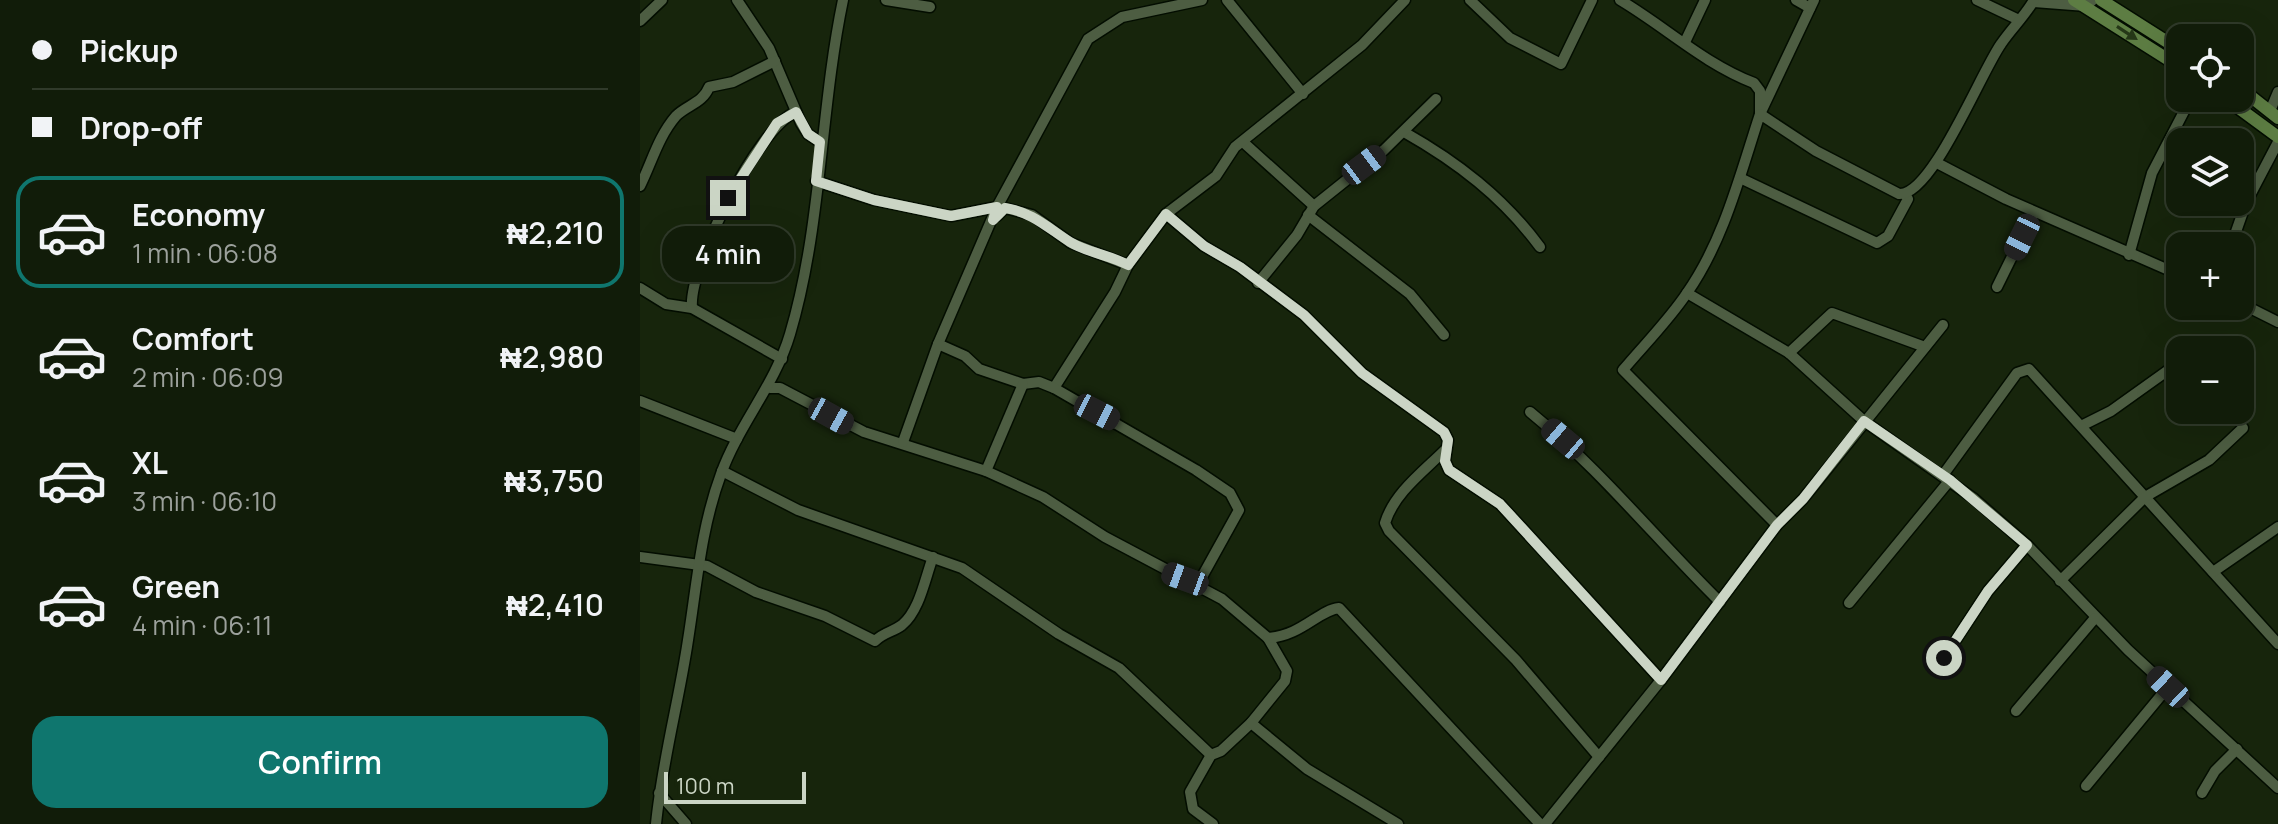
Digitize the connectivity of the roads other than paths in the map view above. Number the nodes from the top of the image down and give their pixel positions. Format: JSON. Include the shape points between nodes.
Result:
{"nodes":[{"id":1,"x":662,"y":0,"type":"edge"},
{"id":2,"x":737,"y":0,"type":"edge"},
{"id":3,"x":843,"y":0,"type":"edge"},
{"id":4,"x":886,"y":0,"type":"edge"},
{"id":5,"x":1202,"y":0,"type":"edge"},
{"id":6,"x":1227,"y":0,"type":"edge"},
{"id":7,"x":1405,"y":0,"type":"edge"},
{"id":8,"x":1470,"y":0,"type":"edge"},
{"id":9,"x":1592,"y":0,"type":"edge"},
{"id":10,"x":1620,"y":0,"type":"edge"},
{"id":11,"x":1705,"y":0,"type":"edge"},
{"id":12,"x":1796,"y":0,"type":"edge"},
{"id":13,"x":1977,"y":0,"type":"edge"},
{"id":14,"x":2101,"y":0,"type":"edge"},
{"id":15,"x":2034,"y":1,"type":"edge"},
{"id":16,"x":2084,"y":2,"type":"edge"},
{"id":17,"x":1812,"y":4,"type":"edge"},
{"id":18,"x":930,"y":7,"type":"dead end"},
{"id":19,"x":2019,"y":20,"type":"junction"},
{"id":20,"x":640,"y":21,"type":"edge"},
{"id":21,"x":2166,"y":41,"type":"edge"},
{"id":22,"x":1685,"y":42,"type":"junction"},
{"id":23,"x":2166,"y":58,"type":"edge"},
{"id":24,"x":775,"y":61,"type":"junction"},
{"id":25,"x":2278,"y":92,"type":"edge"},
{"id":26,"x":1303,"y":94,"type":"junction"},
{"id":27,"x":1436,"y":99,"type":"dead end"},
{"id":28,"x":2254,"y":99,"type":"edge"},
{"id":29,"x":796,"y":112,"type":"junction"},
{"id":30,"x":2184,"y":112,"type":"edge"},
{"id":31,"x":2243,"y":112,"type":"edge"},
{"id":32,"x":1760,"y":114,"type":"junction"},
{"id":33,"x":2274,"y":114,"type":"edge"},
{"id":34,"x":1404,"y":132,"type":"junction"},
{"id":35,"x":2278,"y":140,"type":"edge"},
{"id":36,"x":820,"y":142,"type":"junction"},
{"id":37,"x":1243,"y":142,"type":"junction"},
{"id":38,"x":1937,"y":163,"type":"junction"},
{"id":39,"x":1740,"y":178,"type":"junction"},
{"id":40,"x":816,"y":181,"type":"junction"},
{"id":41,"x":640,"y":186,"type":"edge"},
{"id":42,"x":1905,"y":194,"type":"junction"},
{"id":43,"x":997,"y":207,"type":"junction"},
{"id":44,"x":1311,"y":211,"type":"junction"},
{"id":45,"x":2034,"y":212,"type":"junction"},
{"id":46,"x":1166,"y":214,"type":"junction"},
{"id":47,"x":993,"y":220,"type":"junction"},
{"id":48,"x":2236,"y":232,"type":"edge"},
{"id":49,"x":1540,"y":247,"type":"dead end"},
{"id":50,"x":2129,"y":255,"type":"junction"},
{"id":51,"x":1128,"y":265,"type":"junction"},
{"id":52,"x":2166,"y":270,"type":"edge"},
{"id":53,"x":1258,"y":283,"type":"junction"},
{"id":54,"x":1997,"y":287,"type":"dead end"},
{"id":55,"x":640,"y":288,"type":"edge"},
{"id":56,"x":1687,"y":293,"type":"junction"},
{"id":57,"x":692,"y":308,"type":"junction"},
{"id":58,"x":2254,"y":310,"type":"edge"},
{"id":59,"x":2278,"y":322,"type":"edge"},
{"id":60,"x":1943,"y":325,"type":"dead end"},
{"id":61,"x":1444,"y":335,"type":"dead end"},
{"id":62,"x":938,"y":344,"type":"junction"},
{"id":63,"x":1925,"y":347,"type":"junction"},
{"id":64,"x":1789,"y":353,"type":"junction"},
{"id":65,"x":782,"y":359,"type":"junction"},
{"id":66,"x":2166,"y":372,"type":"edge"},
{"id":67,"x":1023,"y":384,"type":"junction"},
{"id":68,"x":775,"y":388,"type":"junction"},
{"id":69,"x":1054,"y":388,"type":"junction"},
{"id":70,"x":640,"y":401,"type":"edge"},
{"id":71,"x":1530,"y":412,"type":"dead end"},
{"id":72,"x":1864,"y":421,"type":"junction"},
{"id":73,"x":2083,"y":425,"type":"junction"},
{"id":74,"x":2243,"y":428,"type":"dead end"},
{"id":75,"x":737,"y":439,"type":"junction"},
{"id":76,"x":903,"y":442,"type":"junction"},
{"id":77,"x":1446,"y":449,"type":"junction"},
{"id":78,"x":722,"y":471,"type":"junction"},
{"id":79,"x":986,"y":471,"type":"junction"},
{"id":80,"x":1946,"y":477,"type":"junction"},
{"id":81,"x":2145,"y":497,"type":"junction"},
{"id":82,"x":1777,"y":525,"type":"junction"},
{"id":83,"x":2278,"y":527,"type":"edge"},
{"id":84,"x":2027,"y":545,"type":"junction"},
{"id":85,"x":640,"y":557,"type":"edge"},
{"id":86,"x":933,"y":557,"type":"junction"},
{"id":87,"x":697,"y":568,"type":"junction"},
{"id":88,"x":2213,"y":572,"type":"junction"},
{"id":89,"x":2060,"y":581,"type":"junction"},
{"id":90,"x":1198,"y":584,"type":"junction"},
{"id":91,"x":1720,"y":602,"type":"junction"},
{"id":92,"x":1849,"y":603,"type":"dead end"},
{"id":93,"x":2095,"y":618,"type":"junction"},
{"id":94,"x":1268,"y":638,"type":"junction"},
{"id":95,"x":2278,"y":644,"type":"edge"},
{"id":96,"x":1944,"y":658,"type":"dead end"},
{"id":97,"x":1661,"y":680,"type":"junction"},
{"id":98,"x":2168,"y":687,"type":"junction"},
{"id":99,"x":2016,"y":711,"type":"dead end"},
{"id":100,"x":1251,"y":723,"type":"junction"},
{"id":101,"x":2237,"y":749,"type":"junction"},
{"id":102,"x":1211,"y":755,"type":"junction"},
{"id":103,"x":1599,"y":757,"type":"junction"},
{"id":104,"x":2086,"y":786,"type":"dead end"},
{"id":105,"x":2278,"y":788,"type":"edge"},
{"id":106,"x":659,"y":793,"type":"junction"},
{"id":107,"x":2202,"y":793,"type":"dead end"},
{"id":108,"x":656,"y":824,"type":"edge"},
{"id":109,"x":686,"y":824,"type":"edge"},
{"id":110,"x":1213,"y":824,"type":"edge"},
{"id":111,"x":1398,"y":824,"type":"edge"},
{"id":112,"x":1542,"y":824,"type":"edge"}],
"edges":[{"from":1,"to":20,"type":"street"},
{"from":2,"to":24,"type":"street"},
{"from":3,"to":36,"type":"street"},
{"from":4,"to":18,"type":"street"},
{"from":5,"to":43,"type":"street","via":[[1122,17],[1088,39]]},
{"from":6,"to":26,"type":"street"},
{"from":7,"to":26,"type":"street","via":[[1371,37]]},
{"from":8,"to":9,"type":"street","via":[[1510,38],[1561,64]]},
{"from":10,"to":22,"type":"street"},
{"from":11,"to":22,"type":"street"},
{"from":12,"to":17,"type":"street"},
{"from":13,"to":19,"type":"street"},
{"from":14,"to":21,"type":"main road"},
{"from":15,"to":16,"type":"street"},
{"from":15,"to":19,"type":"street"},
{"from":16,"to":23,"type":"main road","one_way":true},
{"from":17,"to":32,"type":"street"},
{"from":19,"to":38,"type":"street","via":[[2000,45]]},
{"from":22,"to":32,"type":"street","via":[[1701,58],[1758,87]]},
{"from":24,"to":29,"type":"street"},
{"from":24,"to":41,"type":"street","via":[[733,82],[709,87],[706,95],[679,113],[664,132]]},
{"from":25,"to":33,"type":"street"},
{"from":26,"to":37,"type":"street"},
{"from":27,"to":34,"type":"street"},
{"from":28,"to":33,"type":"main road"},
{"from":29,"to":36,"type":"street","via":[[808,134]]},
{"from":29,"to":57,"type":"street","via":[[777,123],[728,198],[692,285]]},
{"from":30,"to":50,"type":"street","via":[[2152,173]]},
{"from":31,"to":35,"type":"main road"},
{"from":32,"to":39,"type":"street"},
{"from":32,"to":42,"type":"street","via":[[1816,151]]},
{"from":34,"to":44,"type":"street"},
{"from":34,"to":49,"type":"street","via":[[1458,163]]},
{"from":35,"to":48,"type":"street"},
{"from":36,"to":40,"type":"street"},
{"from":37,"to":44,"type":"street"},
{"from":37,"to":46,"type":"street","via":[[1216,176]]},
{"from":38,"to":42,"type":"street","via":[[1919,187]]},
{"from":38,"to":45,"type":"street"},
{"from":39,"to":42,"type":"street","via":[[1877,243],[1888,236],[1908,199]]},
{"from":39,"to":56,"type":"street"},
{"from":40,"to":43,"type":"street","via":[[951,216]]},
{"from":40,"to":65,"type":"street","via":[[808,247]]},
{"from":43,"to":47,"type":"street"},
{"from":44,"to":53,"type":"street"},
{"from":44,"to":61,"type":"street","via":[[1410,294]]},
{"from":45,"to":50,"type":"street"},
{"from":45,"to":54,"type":"street"},
{"from":46,"to":51,"type":"street"},
{"from":46,"to":53,"type":"street"},
{"from":47,"to":51,"type":"street","via":[[1005,208],[1032,215],[1071,243]]},
{"from":47,"to":62,"type":"street"},
{"from":50,"to":52,"type":"street"},
{"from":51,"to":69,"type":"street"},
{"from":53,"to":77,"type":"street","via":[[1304,315],[1362,373],[1444,432]]},
{"from":55,"to":57,"type":"street","via":[[666,304]]},
{"from":56,"to":64,"type":"street"},
{"from":56,"to":82,"type":"street","via":[[1624,373]]},
{"from":57,"to":65,"type":"street"},
{"from":58,"to":59,"type":"street"},
{"from":60,"to":63,"type":"street"},
{"from":62,"to":67,"type":"street","via":[[979,369]]},
{"from":62,"to":76,"type":"street"},
{"from":63,"to":64,"type":"street","via":[[1832,313]]},
{"from":63,"to":72,"type":"street"},
{"from":64,"to":72,"type":"street"},
{"from":65,"to":68,"type":"street"},
{"from":66,"to":73,"type":"street"},
{"from":67,"to":69,"type":"street","via":[[1039,382]]},
{"from":67,"to":79,"type":"street"},
{"from":68,"to":75,"type":"street"},
{"from":68,"to":76,"type":"street","via":[[849,425]]},
{"from":69,"to":90,"type":"street","via":[[1128,428],[1235,499],[1237,515]]},
{"from":70,"to":75,"type":"street"},
{"from":71,"to":91,"type":"street","via":[[1580,455]]},
{"from":72,"to":80,"type":"street"},
{"from":72,"to":82,"type":"street"},
{"from":73,"to":80,"type":"street","via":[[2029,369],[2021,370]]},
{"from":73,"to":81,"type":"street"},
{"from":74,"to":81,"type":"street","via":[[2209,460]]},
{"from":75,"to":78,"type":"street"},
{"from":76,"to":79,"type":"street"},
{"from":77,"to":97,"type":"street","via":[[1449,470],[1500,504]]},
{"from":77,"to":103,"type":"street","via":[[1405,490],[1385,523],[1516,660]]},
{"from":78,"to":86,"type":"street","via":[[798,510]]},
{"from":78,"to":87,"type":"street"},
{"from":79,"to":90,"type":"street","via":[[1065,508],[1105,537]]},
{"from":80,"to":84,"type":"street"},
{"from":80,"to":92,"type":"street"},
{"from":81,"to":88,"type":"street"},
{"from":81,"to":89,"type":"street"},
{"from":82,"to":91,"type":"street"},
{"from":83,"to":88,"type":"street"},
{"from":84,"to":89,"type":"street"},
{"from":84,"to":96,"type":"street","via":[[1988,591]]},
{"from":85,"to":87,"type":"street"},
{"from":86,"to":87,"type":"street","via":[[909,617],[875,641],[825,616]]},
{"from":86,"to":102,"type":"street","via":[[962,568],[1119,668]]},
{"from":87,"to":106,"type":"street"},
{"from":88,"to":95,"type":"street"},
{"from":89,"to":93,"type":"street"},
{"from":90,"to":94,"type":"street"},
{"from":91,"to":97,"type":"street"},
{"from":93,"to":98,"type":"street"},
{"from":93,"to":99,"type":"street"},
{"from":94,"to":100,"type":"street","via":[[1287,674]]},
{"from":94,"to":112,"type":"street","via":[[1296,632],[1339,608]]},
{"from":97,"to":103,"type":"street"},
{"from":98,"to":101,"type":"street"},
{"from":98,"to":104,"type":"street"},
{"from":100,"to":102,"type":"street"},
{"from":100,"to":111,"type":"street","via":[[1307,769]]},
{"from":101,"to":105,"type":"street"},
{"from":101,"to":107,"type":"street"},
{"from":102,"to":110,"type":"street","via":[[1190,797],[1193,809]]},
{"from":103,"to":112,"type":"street"},
{"from":106,"to":108,"type":"street"},
{"from":106,"to":109,"type":"street"}]}
